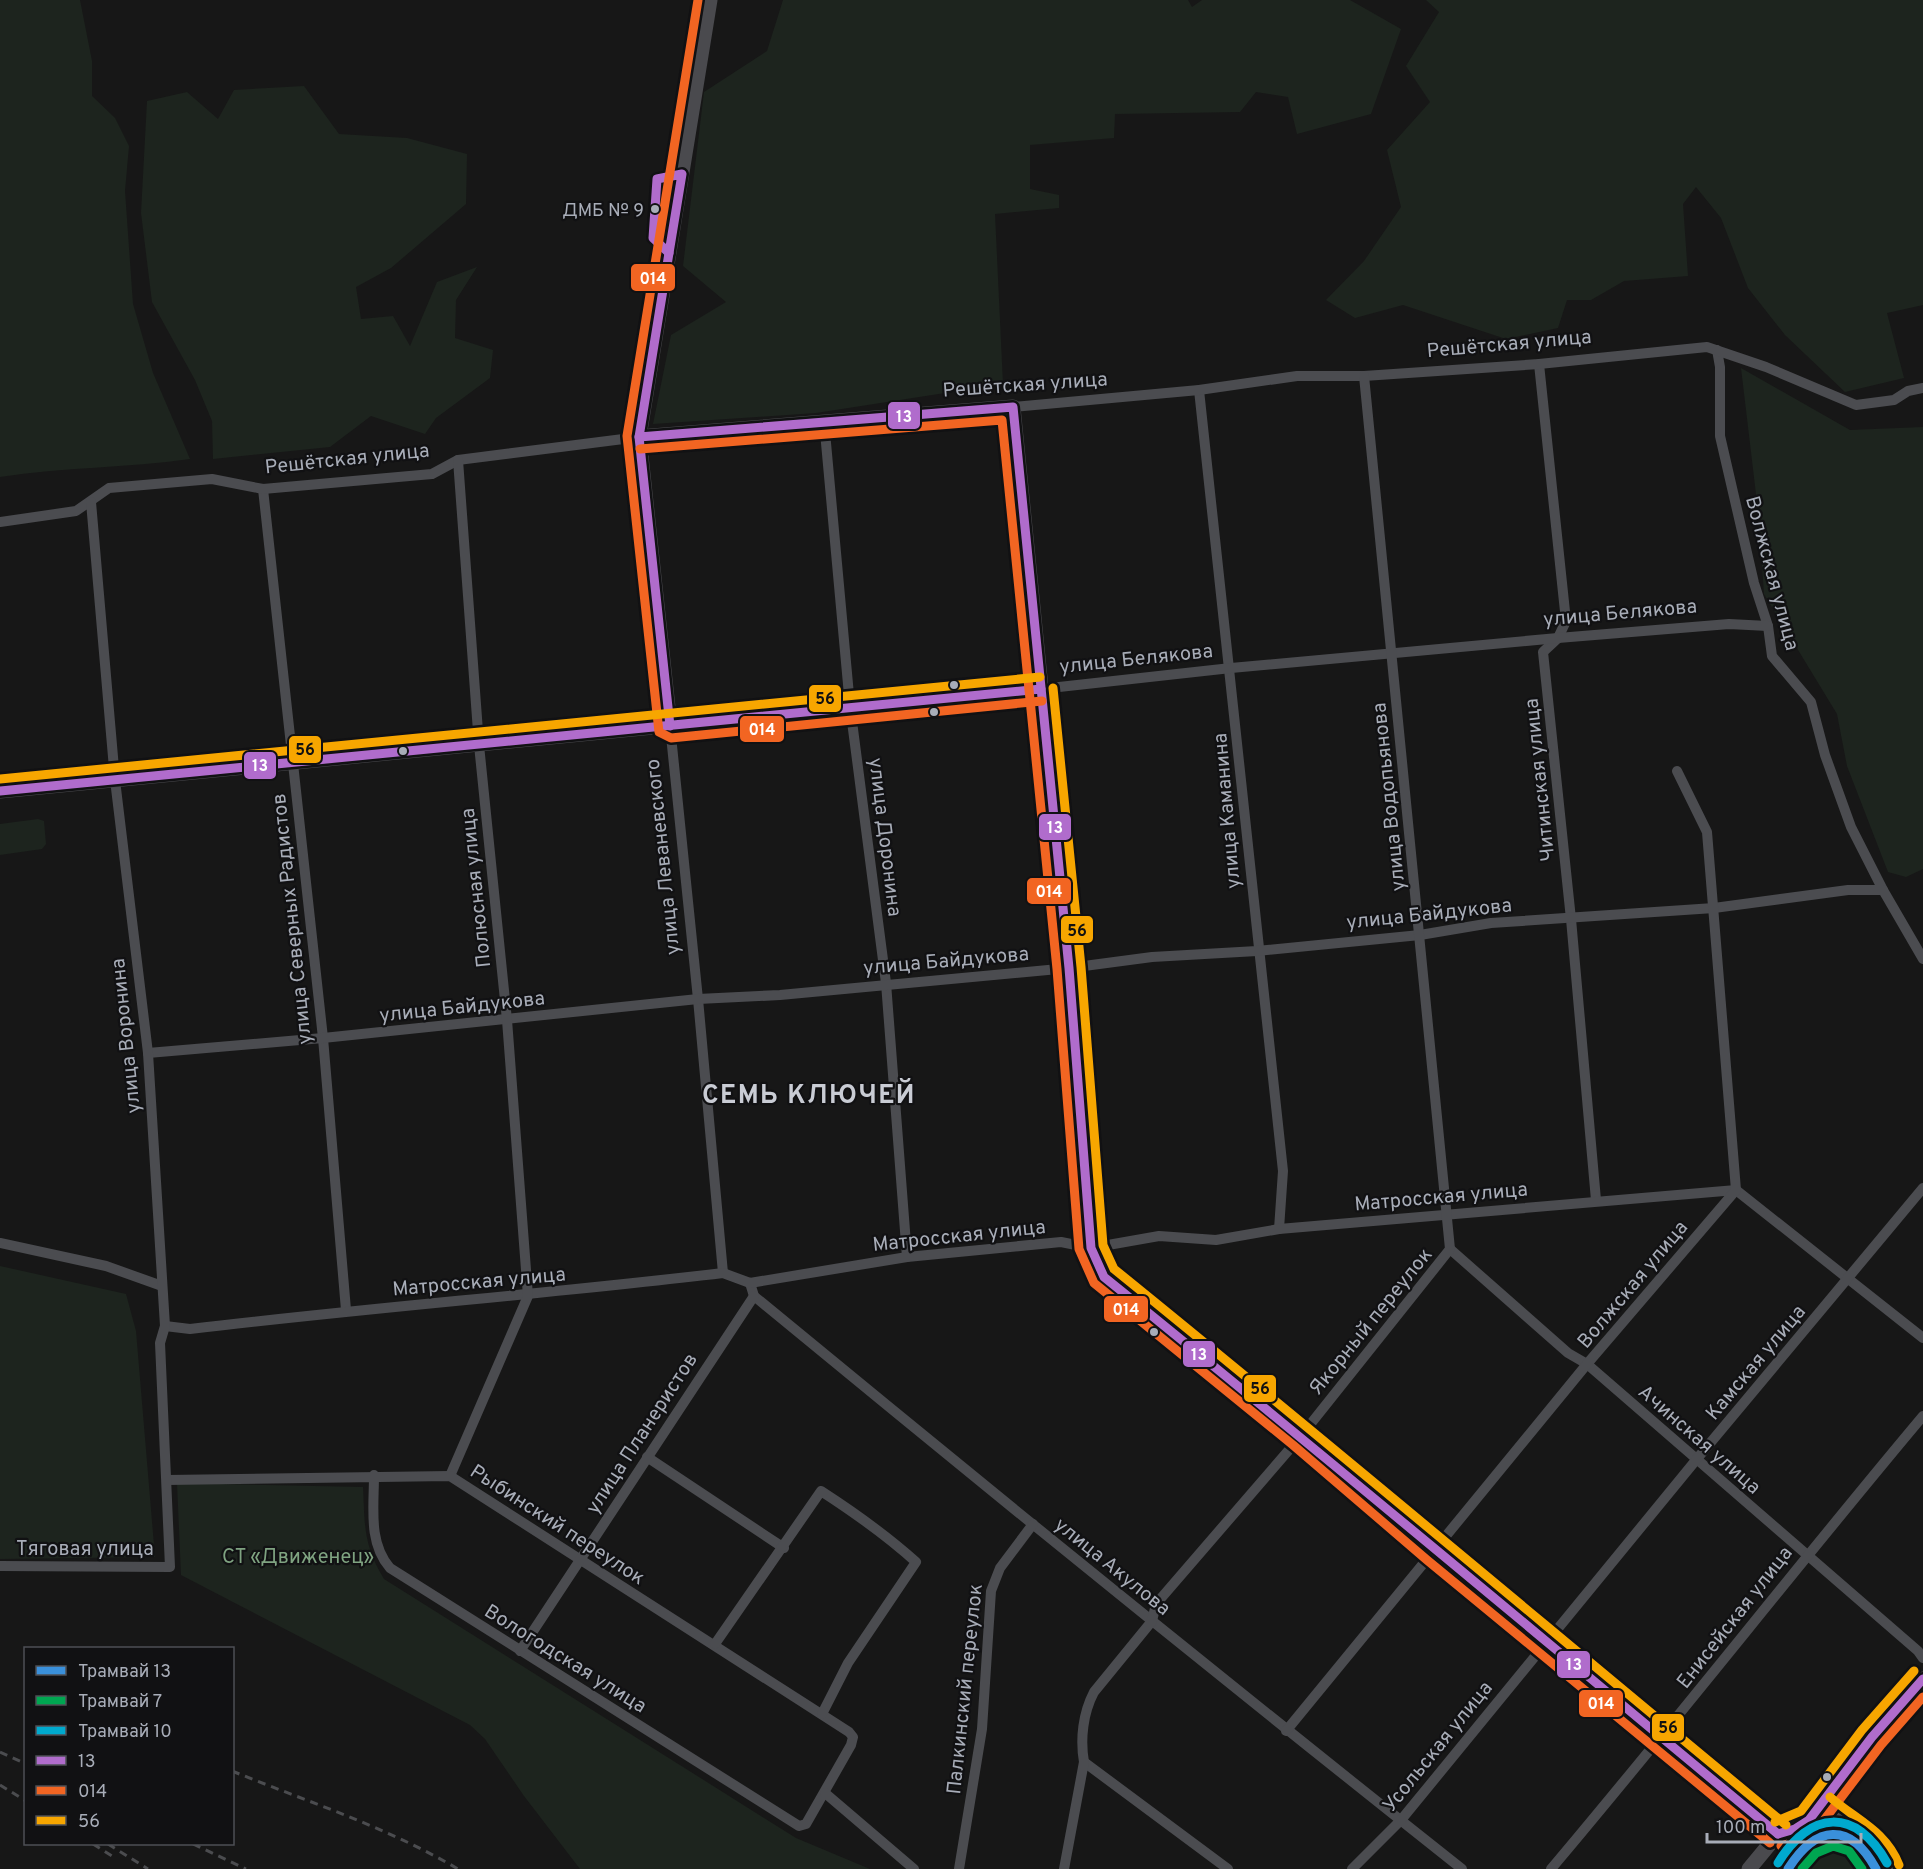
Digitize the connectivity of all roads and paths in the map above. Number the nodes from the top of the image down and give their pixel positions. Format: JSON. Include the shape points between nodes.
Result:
{"nodes":[{"id":1,"x":710,"y":0,"type":"edge"},
{"id":2,"x":1717,"y":350,"type":"junction"},
{"id":3,"x":1539,"y":364,"type":"junction"},
{"id":4,"x":1364,"y":376,"type":"junction"},
{"id":5,"x":1923,"y":388,"type":"edge"},
{"id":6,"x":1199,"y":390,"type":"junction"},
{"id":7,"x":1013,"y":407,"type":"junction"},
{"id":8,"x":825,"y":421,"type":"junction"},
{"id":9,"x":639,"y":437,"type":"junction"},
{"id":10,"x":458,"y":460,"type":"junction"},
{"id":11,"x":263,"y":489,"type":"junction"},
{"id":12,"x":91,"y":502,"type":"junction"},
{"id":13,"x":0,"y":522,"type":"edge"},
{"id":14,"x":1768,"y":626,"type":"junction"},
{"id":15,"x":1558,"y":638,"type":"junction"},
{"id":16,"x":1392,"y":655,"type":"junction"},
{"id":17,"x":1231,"y":668,"type":"junction"},
{"id":18,"x":1041,"y":689,"type":"junction"},
{"id":19,"x":850,"y":706,"type":"junction"},
{"id":20,"x":670,"y":726,"type":"junction"},
{"id":21,"x":478,"y":745,"type":"junction"},
{"id":22,"x":292,"y":762,"type":"junction"},
{"id":23,"x":1677,"y":771,"type":"dead end"},
{"id":24,"x":115,"y":780,"type":"junction"},
{"id":25,"x":0,"y":791,"type":"edge"},
{"id":26,"x":1883,"y":890,"type":"junction"},
{"id":27,"x":1714,"y":908,"type":"junction"},
{"id":28,"x":1571,"y":919,"type":"junction"},
{"id":29,"x":1419,"y":935,"type":"junction"},
{"id":30,"x":1257,"y":951,"type":"junction"},
{"id":31,"x":1923,"y":959,"type":"edge"},
{"id":32,"x":1069,"y":968,"type":"junction"},
{"id":33,"x":886,"y":983,"type":"junction"},
{"id":34,"x":698,"y":999,"type":"junction"},
{"id":35,"x":507,"y":1020,"type":"junction"},
{"id":36,"x":323,"y":1038,"type":"junction"},
{"id":37,"x":148,"y":1053,"type":"junction"},
{"id":38,"x":1923,"y":1188,"type":"edge"},
{"id":39,"x":1736,"y":1190,"type":"junction"},
{"id":40,"x":1596,"y":1200,"type":"junction"},
{"id":41,"x":1445,"y":1214,"type":"junction"},
{"id":42,"x":1279,"y":1229,"type":"junction"},
{"id":43,"x":0,"y":1243,"type":"edge"},
{"id":44,"x":1091,"y":1248,"type":"junction"},
{"id":45,"x":1450,"y":1249,"type":"junction"},
{"id":46,"x":907,"y":1257,"type":"junction"},
{"id":47,"x":723,"y":1273,"type":"junction"},
{"id":48,"x":1850,"y":1278,"type":"junction"},
{"id":49,"x":750,"y":1283,"type":"junction"},
{"id":50,"x":162,"y":1286,"type":"junction"},
{"id":51,"x":528,"y":1296,"type":"junction"},
{"id":52,"x":754,"y":1296,"type":"junction"},
{"id":53,"x":346,"y":1310,"type":"junction"},
{"id":54,"x":165,"y":1326,"type":"junction"},
{"id":55,"x":1923,"y":1338,"type":"edge"},
{"id":56,"x":1587,"y":1364,"type":"junction"},
{"id":57,"x":1923,"y":1416,"type":"edge"},
{"id":58,"x":1301,"y":1436,"type":"junction"},
{"id":59,"x":647,"y":1457,"type":"junction"},
{"id":60,"x":1696,"y":1460,"type":"junction"},
{"id":61,"x":374,"y":1475,"type":"junction"},
{"id":62,"x":450,"y":1476,"type":"junction"},
{"id":63,"x":167,"y":1480,"type":"junction"},
{"id":64,"x":1033,"y":1524,"type":"junction"},
{"id":65,"x":784,"y":1548,"type":"junction"},
{"id":66,"x":1435,"y":1551,"type":"junction"},
{"id":67,"x":1807,"y":1554,"type":"junction"},
{"id":68,"x":579,"y":1560,"type":"junction"},
{"id":69,"x":0,"y":1566,"type":"edge"},
{"id":70,"x":170,"y":1567,"type":"joint"},
{"id":71,"x":1152,"y":1621,"type":"junction"},
{"id":72,"x":1546,"y":1642,"type":"junction"},
{"id":73,"x":715,"y":1644,"type":"junction"},
{"id":74,"x":520,"y":1651,"type":"junction"},
{"id":75,"x":1923,"y":1658,"type":"edge"},
{"id":76,"x":1923,"y":1679,"type":"edge"},
{"id":77,"x":822,"y":1714,"type":"junction"},
{"id":78,"x":1286,"y":1731,"type":"junction"},
{"id":79,"x":1662,"y":1737,"type":"junction"},
{"id":80,"x":1084,"y":1762,"type":"junction"},
{"id":81,"x":825,"y":1793,"type":"junction"},
{"id":82,"x":1822,"y":1806,"type":"junction"},
{"id":83,"x":1401,"y":1820,"type":"junction"},
{"id":84,"x":1778,"y":1834,"type":"junction"},
{"id":85,"x":914,"y":1869,"type":"edge"},
{"id":86,"x":959,"y":1869,"type":"edge"},
{"id":87,"x":1064,"y":1869,"type":"edge"},
{"id":88,"x":1228,"y":1869,"type":"edge"},
{"id":89,"x":1352,"y":1869,"type":"edge"},
{"id":90,"x":1462,"y":1869,"type":"edge"},
{"id":91,"x":1551,"y":1869,"type":"edge"},
{"id":92,"x":1749,"y":1869,"type":"edge"},
{"id":93,"x":1888,"y":1869,"type":"edge"}],
"edges":[{"from":1,"to":9,"type":"street","name":"улица Леваневского"},
{"from":2,"to":3,"type":"street","name":"Решётская улица","via":[[1707,347]]},
{"from":2,"to":5,"type":"street","name":"Решётская улица","via":[[1856,405],[1894,400]]},
{"from":2,"to":14,"type":"street","name":"Волжская улица","via":[[1720,436],[1754,583]]},
{"from":3,"to":4,"type":"street","name":"Решётская улица"},
{"from":3,"to":15,"type":"street","name":"Читинская улица","via":[[1566,621]]},
{"from":4,"to":6,"type":"street","name":"Решётская улица","via":[[1297,376]]},
{"from":4,"to":16,"type":"street","name":"улица Водопьянова"},
{"from":6,"to":7,"type":"street","name":"Решётская улица"},
{"from":6,"to":17,"type":"street","name":"улица Каманина"},
{"from":7,"to":8,"type":"street","name":"Решётская улица"},
{"from":7,"to":18,"type":"street"},
{"from":8,"to":9,"type":"street","name":"Решётская улица"},
{"from":8,"to":19,"type":"street","name":"улица Доронина"},
{"from":9,"to":10,"type":"street","name":"Решётская улица"},
{"from":9,"to":20,"type":"street","name":"улица Леваневского"},
{"from":10,"to":11,"type":"street","name":"Решётская улица","via":[[432,474]]},
{"from":10,"to":21,"type":"street","name":"Полюсная улица"},
{"from":11,"to":12,"type":"street","name":"Решётская улица","via":[[212,479],[109,488]]},
{"from":11,"to":22,"type":"street","name":"улица Северных Радистов"},
{"from":12,"to":13,"type":"street","name":"Решётская улица","via":[[76,511]]},
{"from":12,"to":24,"type":"street","name":"улица Воронина"},
{"from":14,"to":15,"type":"street","name":"улица Белякова","via":[[1729,624]]},
{"from":14,"to":26,"type":"street","name":"Волжская улица","via":[[1772,656],[1811,702],[1851,827]]},
{"from":15,"to":16,"type":"street","name":"улица Белякова"},
{"from":15,"to":28,"type":"street","name":"Читинская улица","via":[[1544,652]]},
{"from":16,"to":17,"type":"street","name":"улица Белякова"},
{"from":16,"to":29,"type":"street","name":"улица Водопьянова"},
{"from":17,"to":18,"type":"street","name":"улица Белякова"},
{"from":17,"to":30,"type":"street","name":"улица Каманина"},
{"from":18,"to":19,"type":"street","name":"улица Белякова"},
{"from":18,"to":32,"type":"street"},
{"from":19,"to":20,"type":"street","name":"улица Белякова"},
{"from":19,"to":33,"type":"street","name":"улица Доронина"},
{"from":20,"to":21,"type":"street","name":"улица Белякова"},
{"from":20,"to":34,"type":"street","name":"улица Леваневского"},
{"from":21,"to":22,"type":"street","name":"улица Белякова"},
{"from":21,"to":35,"type":"street","name":"Полюсная улица"},
{"from":22,"to":24,"type":"street","name":"улица Белякова"},
{"from":22,"to":36,"type":"street","name":"улица Северных Радистов"},
{"from":23,"to":27,"type":"street","via":[[1707,832]]},
{"from":24,"to":25,"type":"street","name":"улица Белякова"},
{"from":24,"to":37,"type":"street","name":"улица Воронина"},
{"from":26,"to":27,"type":"street","name":"улица Байдукова","via":[[1848,890]]},
{"from":26,"to":31,"type":"street"},
{"from":27,"to":28,"type":"street","name":"улица Байдукова"},
{"from":27,"to":39,"type":"street"},
{"from":28,"to":29,"type":"street","name":"улица Байдукова","via":[[1491,923]]},
{"from":28,"to":40,"type":"street","name":"Читинская улица"},
{"from":29,"to":30,"type":"street","name":"улица Байдукова"},
{"from":29,"to":41,"type":"street","name":"улица Водопьянова"},
{"from":30,"to":32,"type":"street","name":"улица Байдукова","via":[[1152,957]]},
{"from":30,"to":42,"type":"street","name":"улица Каманина","via":[[1283,1171]]},
{"from":32,"to":33,"type":"street","name":"улица Байдукова"},
{"from":32,"to":44,"type":"street"},
{"from":33,"to":34,"type":"street","name":"улица Байдукова"},
{"from":33,"to":46,"type":"street","name":"улица Доронина"},
{"from":34,"to":35,"type":"street","name":"улица Байдукова"},
{"from":34,"to":47,"type":"street","name":"улица Леваневского"},
{"from":35,"to":36,"type":"street","name":"улица Байдукова"},
{"from":35,"to":51,"type":"street","name":"Полюсная улица"},
{"from":36,"to":37,"type":"street","name":"улица Байдукова"},
{"from":36,"to":53,"type":"street","name":"улица Северных Радистов"},
{"from":37,"to":50,"type":"street","name":"улица Воронина"},
{"from":38,"to":48,"type":"street","name":"Камская улица"},
{"from":39,"to":40,"type":"street","name":"Матросская улица"},
{"from":39,"to":48,"type":"street"},
{"from":39,"to":56,"type":"street","name":"Волжская улица"},
{"from":40,"to":41,"type":"street","name":"Матросская улица"},
{"from":41,"to":42,"type":"street","name":"Матросская улица"},
{"from":41,"to":45,"type":"street","name":"Якорный переулок"},
{"from":42,"to":44,"type":"street","name":"Матросская улица","via":[[1216,1240],[1159,1236]]},
{"from":43,"to":50,"type":"street","via":[[106,1266]]},
{"from":44,"to":46,"type":"street","name":"Матросская улица","via":[[1061,1242]]},
{"from":44,"to":58,"type":"street","via":[[1104,1277]]},
{"from":45,"to":56,"type":"street","name":"Ачинская улица","via":[[1568,1353]]},
{"from":45,"to":58,"type":"street","name":"Якорный переулок"},
{"from":46,"to":49,"type":"street","name":"Матросская улица"},
{"from":47,"to":49,"type":"street","name":"Матросская улица"},
{"from":47,"to":51,"type":"street","name":"Матросская улица"},
{"from":48,"to":55,"type":"street"},
{"from":48,"to":60,"type":"street","name":"Камская улица"},
{"from":49,"to":52,"type":"street"},
{"from":50,"to":54,"type":"street","name":"улица Воронина"},
{"from":51,"to":53,"type":"street","name":"Матросская улица"},
{"from":51,"to":62,"type":"street","name":"Полюсная улица"},
{"from":52,"to":59,"type":"street","name":"улица Планеристов"},
{"from":52,"to":64,"type":"street","name":"улица Акулова"},
{"from":53,"to":54,"type":"street","name":"Матросская улица","via":[[190,1329]]},
{"from":54,"to":63,"type":"street","name":"улица Воронина","via":[[160,1343]]},
{"from":56,"to":60,"type":"street","name":"Ачинская улица"},
{"from":56,"to":66,"type":"street","name":"Волжская улица"},
{"from":57,"to":67,"type":"street","name":"Енисейская улица"},
{"from":58,"to":66,"type":"street"},
{"from":58,"to":71,"type":"street","name":"Якорный переулок","via":[[1156,1604]]},
{"from":59,"to":65,"type":"street"},
{"from":59,"to":68,"type":"street","name":"улица Планеристов"},
{"from":60,"to":67,"type":"street","name":"Ачинская улица"},
{"from":60,"to":72,"type":"street","name":"Камская улица"},
{"from":61,"to":62,"type":"street","name":"Рыбинский переулок"},
{"from":61,"to":63,"type":"street","name":"Рыбинский переулок"},
{"from":61,"to":74,"type":"street","name":"Вологодская улица","via":[[374,1535],[379,1556],[390,1568]]},
{"from":62,"to":68,"type":"street","name":"Рыбинский переулок"},
{"from":63,"to":70,"type":"street","name":"улица Воронина"},
{"from":64,"to":71,"type":"street","name":"улица Акулова"},
{"from":64,"to":86,"type":"street","name":"Палкинский переулок","via":[[994,1579],[982,1729]]},
{"from":65,"to":73,"type":"street"},
{"from":65,"to":77,"type":"street","via":[[821,1491],[879,1530],[916,1562],[848,1663]]},
{"from":66,"to":72,"type":"street"},
{"from":66,"to":78,"type":"street","name":"Волжская улица"},
{"from":67,"to":75,"type":"street","name":"Ачинская улица"},
{"from":67,"to":79,"type":"street","name":"Енисейская улица"},
{"from":68,"to":73,"type":"street","name":"Рыбинский переулок"},
{"from":68,"to":74,"type":"street","name":"улица Планеристов"},
{"from":69,"to":70,"type":"street","name":"Тяговая улица"},
{"from":71,"to":78,"type":"street","name":"улица Акулова"},
{"from":71,"to":80,"type":"street","name":"Якорный переулок","via":[[1112,1666],[1087,1704]]},
{"from":72,"to":79,"type":"street"},
{"from":72,"to":83,"type":"street","name":"Усольская улица"},
{"from":73,"to":77,"type":"street","name":"Рыбинский переулок"},
{"from":74,"to":81,"type":"street","name":"Вологодская улица","via":[[799,1826],[806,1824]]},
{"from":76,"to":82,"type":"street","via":[[1872,1737]]},
{"from":77,"to":81,"type":"street","name":"Рыбинский переулок","via":[[853,1737]]},
{"from":78,"to":83,"type":"street","name":"улица Акулова"},
{"from":79,"to":84,"type":"street"},
{"from":79,"to":91,"type":"street","name":"Енисейская улица"},
{"from":80,"to":87,"type":"street","name":"Якорный переулок"},
{"from":80,"to":88,"type":"street"},
{"from":81,"to":85,"type":"street"},
{"from":82,"to":84,"type":"street","via":[[1795,1829]]},
{"from":82,"to":93,"type":"street","via":[[1875,1844]]},
{"from":83,"to":89,"type":"street","name":"Усольская улица"},
{"from":83,"to":90,"type":"street","name":"улица Акулова"},
{"from":84,"to":92,"type":"street"}]}
